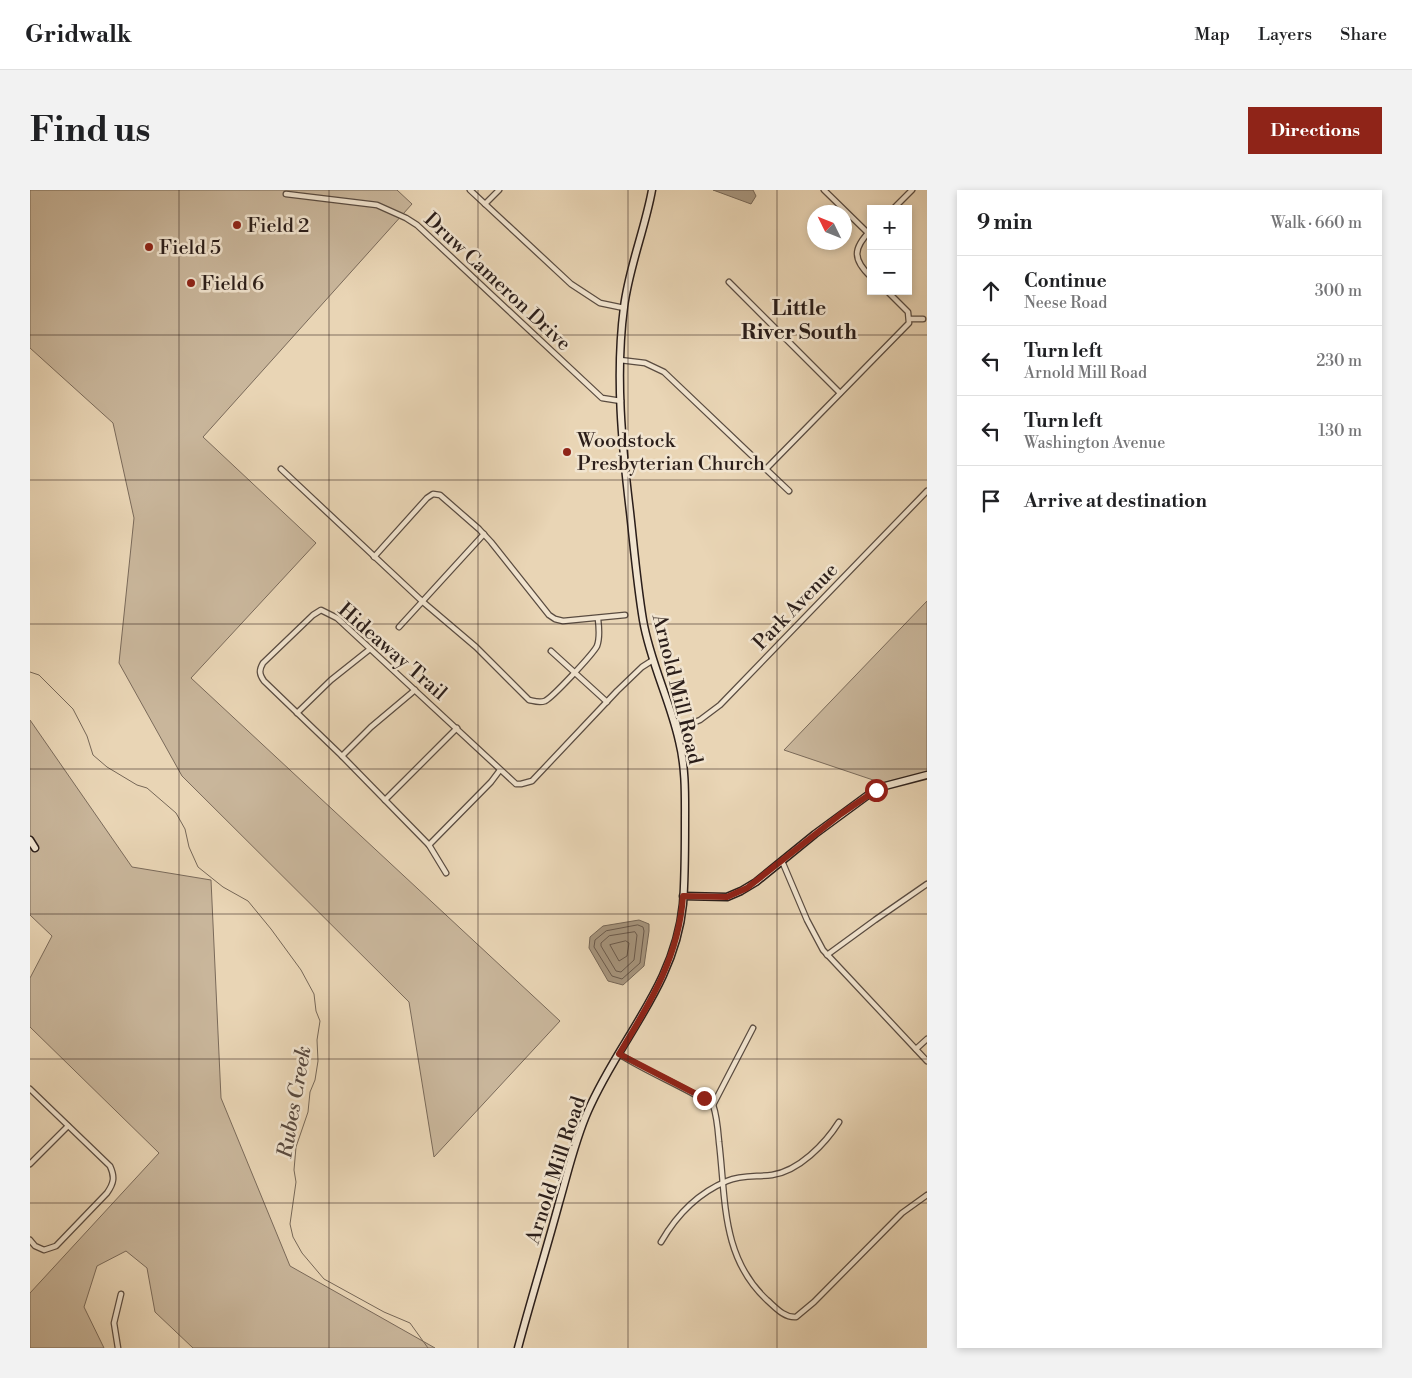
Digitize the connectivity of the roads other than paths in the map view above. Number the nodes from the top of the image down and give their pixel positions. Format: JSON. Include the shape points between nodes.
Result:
{"nodes":[{"id":1,"x":470,"y":190,"type":"edge"},
{"id":2,"x":500,"y":190,"type":"edge"},
{"id":3,"x":652,"y":190,"type":"edge"},
{"id":4,"x":824,"y":190,"type":"edge"},
{"id":5,"x":912,"y":190,"type":"edge"},
{"id":6,"x":286,"y":194,"type":"dead end"},
{"id":7,"x":485,"y":204,"type":"junction"},
{"id":8,"x":897,"y":205,"type":"edge"},
{"id":9,"x":867,"y":228,"type":"edge"},
{"id":10,"x":867,"y":235,"type":"edge"},
{"id":11,"x":867,"y":272,"type":"edge"},
{"id":12,"x":729,"y":282,"type":"dead end"},
{"id":13,"x":891,"y":295,"type":"edge"},
{"id":14,"x":624,"y":308,"type":"junction"},
{"id":15,"x":910,"y":319,"type":"junction"},
{"id":16,"x":923,"y":319,"type":"dead end"},
{"id":17,"x":620,"y":360,"type":"junction"},
{"id":18,"x":840,"y":393,"type":"junction"},
{"id":19,"x":621,"y":401,"type":"junction"},
{"id":20,"x":767,"y":468,"type":"junction"},
{"id":21,"x":281,"y":469,"type":"dead end"},
{"id":22,"x":789,"y":491,"type":"dead end"},
{"id":23,"x":927,"y":491,"type":"edge"},
{"id":24,"x":484,"y":534,"type":"junction"},
{"id":25,"x":374,"y":557,"type":"junction"},
{"id":26,"x":422,"y":602,"type":"junction"},
{"id":27,"x":625,"y":615,"type":"dead end"},
{"id":28,"x":598,"y":619,"type":"junction"},
{"id":29,"x":399,"y":627,"type":"dead end"},
{"id":30,"x":370,"y":649,"type":"junction"},
{"id":31,"x":550,"y":651,"type":"dead end"},
{"id":32,"x":653,"y":660,"type":"junction"},
{"id":33,"x":575,"y":672,"type":"junction"},
{"id":34,"x":415,"y":690,"type":"junction"},
{"id":35,"x":606,"y":702,"type":"junction"},
{"id":36,"x":297,"y":713,"type":"junction"},
{"id":37,"x":457,"y":728,"type":"junction"},
{"id":38,"x":676,"y":730,"type":"junction"},
{"id":39,"x":342,"y":756,"type":"junction"},
{"id":40,"x":500,"y":770,"type":"junction"},
{"id":41,"x":927,"y":775,"type":"edge"},
{"id":42,"x":385,"y":800,"type":"junction"},
{"id":43,"x":30,"y":840,"type":"edge"},
{"id":44,"x":429,"y":845,"type":"junction"},
{"id":45,"x":35,"y":848,"type":"dead end"},
{"id":46,"x":782,"y":861,"type":"junction"},
{"id":47,"x":446,"y":873,"type":"dead end"},
{"id":48,"x":927,"y":884,"type":"edge"},
{"id":49,"x":683,"y":896,"type":"junction"},
{"id":50,"x":827,"y":955,"type":"junction"},
{"id":51,"x":753,"y":1028,"type":"dead end"},
{"id":52,"x":927,"y":1038,"type":"edge"},
{"id":53,"x":916,"y":1049,"type":"junction"},
{"id":54,"x":619,"y":1054,"type":"junction"},
{"id":55,"x":927,"y":1061,"type":"edge"},
{"id":56,"x":30,"y":1089,"type":"edge"},
{"id":57,"x":713,"y":1105,"type":"junction"},
{"id":58,"x":839,"y":1122,"type":"dead end"},
{"id":59,"x":68,"y":1126,"type":"junction"},
{"id":60,"x":30,"y":1164,"type":"edge"},
{"id":61,"x":723,"y":1183,"type":"junction"},
{"id":62,"x":927,"y":1194,"type":"edge"},
{"id":63,"x":30,"y":1240,"type":"edge"},
{"id":64,"x":661,"y":1242,"type":"dead end"},
{"id":65,"x":122,"y":1294,"type":"dead end"},
{"id":66,"x":118,"y":1348,"type":"edge"},
{"id":67,"x":518,"y":1348,"type":"edge"}],
"edges":[{"from":1,"to":7,"type":"street"},
{"from":2,"to":7,"type":"street"},
{"from":3,"to":14,"type":"main road","name":"Arnold Mill Road"},
{"from":4,"to":9,"type":"street"},
{"from":5,"to":8,"type":"street"},
{"from":6,"to":19,"type":"street","name":"Druw Cameron Drive","via":[[377,205],[406,218],[602,398]]},
{"from":7,"to":14,"type":"street","via":[[583,294],[600,303]]},
{"from":10,"to":11,"type":"street","via":[[858,246],[857,256]]},
{"from":12,"to":18,"type":"street"},
{"from":13,"to":15,"type":"street","via":[[908,312]]},
{"from":14,"to":17,"type":"main road","name":"Arnold Mill Road"},
{"from":15,"to":16,"type":"street"},
{"from":15,"to":18,"type":"street"},
{"from":17,"to":19,"type":"main road","name":"Arnold Mill Road"},
{"from":17,"to":20,"type":"street","via":[[645,363],[664,372]]},
{"from":18,"to":20,"type":"street"},
{"from":19,"to":32,"type":"main road","name":"Arnold Mill Road","via":[[639,594]]},
{"from":20,"to":22,"type":"street"},
{"from":21,"to":25,"type":"street"},
{"from":23,"to":38,"type":"street","name":"Park Avenue","via":[[720,704],[700,720]]},
{"from":24,"to":25,"type":"street","via":[[440,495],[433,494]]},
{"from":24,"to":26,"type":"street"},
{"from":24,"to":28,"type":"street","via":[[549,615],[563,621]]},
{"from":25,"to":26,"type":"street"},
{"from":26,"to":29,"type":"street"},
{"from":26,"to":33,"type":"street","via":[[476,647],[529,700],[545,701]]},
{"from":27,"to":28,"type":"street"},
{"from":28,"to":33,"type":"street","via":[[596,648]]},
{"from":30,"to":34,"type":"street","name":"Hideaway Trail"},
{"from":30,"to":36,"type":"street"},
{"from":30,"to":36,"type":"street","name":"Hideaway Trail","via":[[337,618],[321,610],[313,615],[281,644],[260,669],[264,680]]},
{"from":31,"to":33,"type":"street"},
{"from":32,"to":35,"type":"street"},
{"from":32,"to":38,"type":"main road","name":"Arnold Mill Road"},
{"from":33,"to":35,"type":"street"},
{"from":34,"to":37,"type":"street","name":"Hideaway Trail"},
{"from":34,"to":39,"type":"street"},
{"from":35,"to":40,"type":"street","name":"Hideaway Trail","via":[[532,781],[516,784]]},
{"from":36,"to":39,"type":"street","name":"Hideaway Trail"},
{"from":37,"to":40,"type":"street","name":"Hideaway Trail"},
{"from":37,"to":42,"type":"street"},
{"from":38,"to":49,"type":"main road","name":"Arnold Mill Road","via":[[682,752],[684,782]]},
{"from":39,"to":42,"type":"street","name":"Hideaway Trail"},
{"from":40,"to":44,"type":"street"},
{"from":41,"to":46,"type":"main road","via":[[885,786],[868,795]]},
{"from":42,"to":44,"type":"street","name":"Hideaway Trail"},
{"from":43,"to":45,"type":"main road"},
{"from":44,"to":47,"type":"street","name":"Hideaway Trail"},
{"from":46,"to":49,"type":"main road","via":[[747,888],[727,897]]},
{"from":46,"to":50,"type":"street"},
{"from":48,"to":50,"type":"street"},
{"from":49,"to":54,"type":"main road","name":"Arnold Mill Road","via":[[677,937],[667,968]]},
{"from":50,"to":53,"type":"street"},
{"from":51,"to":57,"type":"street"},
{"from":52,"to":53,"type":"street"},
{"from":53,"to":55,"type":"street"},
{"from":54,"to":57,"type":"street"},
{"from":54,"to":67,"type":"main road","name":"Arnold Mill Road","via":[[589,1108],[576,1145]]},
{"from":56,"to":59,"type":"street"},
{"from":57,"to":61,"type":"street"},
{"from":58,"to":61,"type":"street","via":[[815,1150],[785,1171]]},
{"from":59,"to":60,"type":"street"},
{"from":59,"to":63,"type":"street","via":[[110,1166],[113,1184],[56,1246],[44,1250]]},
{"from":61,"to":62,"type":"street","via":[[730,1237],[741,1266],[764,1297],[792,1317],[814,1302],[902,1213]]},
{"from":61,"to":64,"type":"street","via":[[691,1204]]},
{"from":65,"to":66,"type":"street","via":[[114,1323]]}]}
